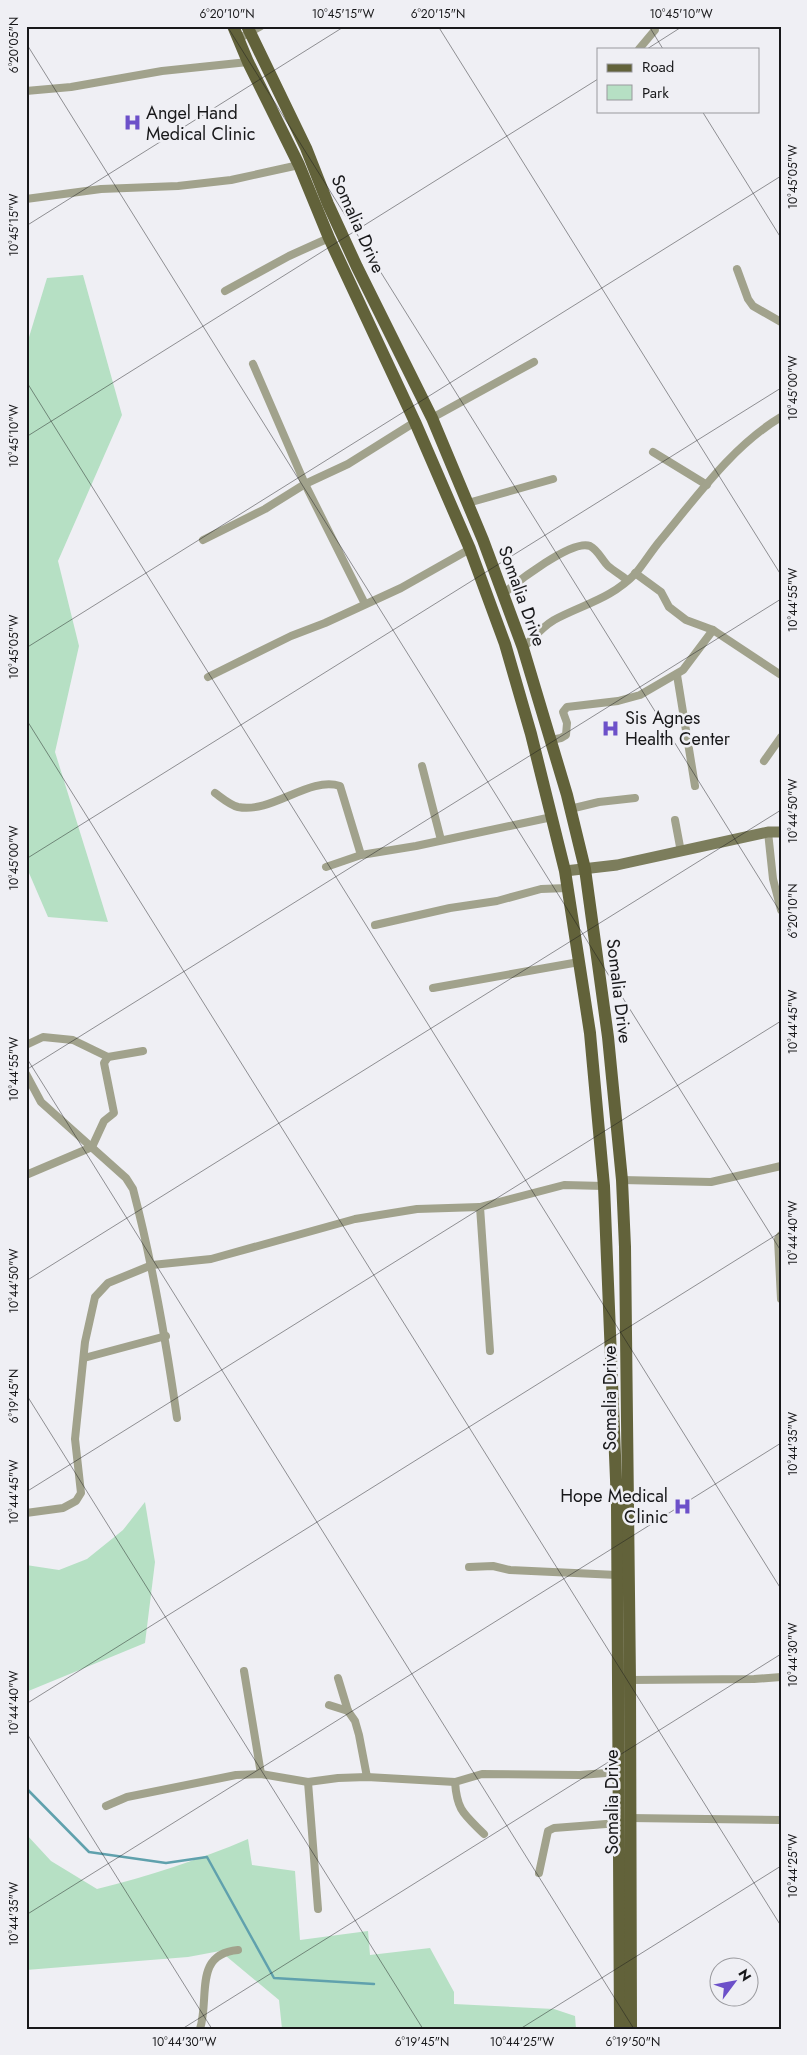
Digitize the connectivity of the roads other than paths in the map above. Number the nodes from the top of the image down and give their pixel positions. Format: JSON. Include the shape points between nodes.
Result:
{"nodes":[{"id":1,"x":233,"y":26,"type":"edge"},
{"id":2,"x":262,"y":26,"type":"edge"},
{"id":3,"x":654,"y":26,"type":"edge"},
{"id":4,"x":246,"y":32,"type":"edge"},
{"id":5,"x":640,"y":48,"type":"edge"},
{"id":6,"x":248,"y":62,"type":"junction"},
{"id":7,"x":26,"y":91,"type":"edge"},
{"id":8,"x":299,"y":165,"type":"junction"},
{"id":9,"x":26,"y":199,"type":"edge"},
{"id":10,"x":329,"y":238,"type":"junction"},
{"id":11,"x":737,"y":269,"type":"dead end"},
{"id":12,"x":225,"y":291,"type":"dead end"},
{"id":13,"x":781,"y":322,"type":"edge"},
{"id":14,"x":534,"y":362,"type":"dead end"},
{"id":15,"x":253,"y":364,"type":"dead end"},
{"id":16,"x":781,"y":417,"type":"edge"},
{"id":17,"x":432,"y":418,"type":"junction"},
{"id":18,"x":415,"y":422,"type":"junction"},
{"id":19,"x":653,"y":452,"type":"dead end"},
{"id":20,"x":552,"y":479,"type":"dead end"},
{"id":21,"x":305,"y":484,"type":"junction"},
{"id":22,"x":708,"y":485,"type":"junction"},
{"id":23,"x":468,"y":503,"type":"junction"},
{"id":24,"x":202,"y":540,"type":"dead end"},
{"id":25,"x":470,"y":549,"type":"junction"},
{"id":26,"x":635,"y":573,"type":"junction"},
{"id":27,"x":627,"y":580,"type":"junction"},
{"id":28,"x":503,"y":594,"type":"junction"},
{"id":29,"x":365,"y":604,"type":"junction"},
{"id":30,"x":713,"y":630,"type":"junction"},
{"id":31,"x":523,"y":648,"type":"junction"},
{"id":32,"x":677,"y":675,"type":"junction"},
{"id":33,"x":781,"y":675,"type":"edge"},
{"id":34,"x":208,"y":676,"type":"dead end"},
{"id":35,"x":781,"y":738,"type":"edge"},
{"id":36,"x":551,"y":740,"type":"junction"},
{"id":37,"x":764,"y":761,"type":"dead end"},
{"id":38,"x":422,"y":766,"type":"dead end"},
{"id":39,"x":695,"y":786,"type":"dead end"},
{"id":40,"x":215,"y":793,"type":"dead end"},
{"id":41,"x":635,"y":798,"type":"dead end"},
{"id":42,"x":570,"y":809,"type":"junction"},
{"id":43,"x":552,"y":817,"type":"junction"},
{"id":44,"x":676,"y":820,"type":"dead end"},
{"id":45,"x":768,"y":832,"type":"junction"},
{"id":46,"x":781,"y":832,"type":"edge"},
{"id":47,"x":441,"y":840,"type":"junction"},
{"id":48,"x":681,"y":852,"type":"junction"},
{"id":49,"x":361,"y":855,"type":"junction"},
{"id":50,"x":326,"y":867,"type":"dead end"},
{"id":51,"x":585,"y":870,"type":"junction"},
{"id":52,"x":565,"y":871,"type":"junction"},
{"id":53,"x":567,"y":888,"type":"junction"},
{"id":54,"x":781,"y":910,"type":"edge"},
{"id":55,"x":375,"y":925,"type":"dead end"},
{"id":56,"x":579,"y":962,"type":"junction"},
{"id":57,"x":433,"y":988,"type":"dead end"},
{"id":58,"x":26,"y":1046,"type":"edge"},
{"id":59,"x":143,"y":1051,"type":"dead end"},
{"id":60,"x":108,"y":1057,"type":"junction"},
{"id":61,"x":26,"y":1074,"type":"edge"},
{"id":62,"x":92,"y":1147,"type":"junction"},
{"id":63,"x":781,"y":1166,"type":"edge"},
{"id":64,"x":26,"y":1175,"type":"edge"},
{"id":65,"x":622,"y":1180,"type":"junction"},
{"id":66,"x":604,"y":1186,"type":"junction"},
{"id":67,"x":480,"y":1207,"type":"junction"},
{"id":68,"x":781,"y":1235,"type":"edge"},
{"id":69,"x":152,"y":1265,"type":"junction"},
{"id":70,"x":781,"y":1299,"type":"edge"},
{"id":71,"x":166,"y":1336,"type":"junction"},
{"id":72,"x":490,"y":1351,"type":"dead end"},
{"id":73,"x":84,"y":1358,"type":"junction"},
{"id":74,"x":177,"y":1418,"type":"dead end"},
{"id":75,"x":26,"y":1513,"type":"edge"},
{"id":76,"x":469,"y":1567,"type":"dead end"},
{"id":77,"x":618,"y":1575,"type":"junction"},
{"id":78,"x":244,"y":1671,"type":"dead end"},
{"id":79,"x":781,"y":1677,"type":"edge"},
{"id":80,"x":338,"y":1678,"type":"dead end"},
{"id":81,"x":630,"y":1680,"type":"junction"},
{"id":82,"x":329,"y":1705,"type":"dead end"},
{"id":83,"x":348,"y":1711,"type":"junction"},
{"id":84,"x":619,"y":1772,"type":"junction"},
{"id":85,"x":261,"y":1774,"type":"junction"},
{"id":86,"x":367,"y":1777,"type":"junction"},
{"id":87,"x":308,"y":1782,"type":"junction"},
{"id":88,"x":455,"y":1782,"type":"junction"},
{"id":89,"x":106,"y":1806,"type":"dead end"},
{"id":90,"x":624,"y":1820,"type":"junction"},
{"id":91,"x":781,"y":1820,"type":"edge"},
{"id":92,"x":484,"y":1834,"type":"dead end"},
{"id":93,"x":539,"y":1873,"type":"dead end"},
{"id":94,"x":318,"y":1909,"type":"dead end"},
{"id":95,"x":238,"y":1950,"type":"dead end"},
{"id":96,"x":200,"y":2029,"type":"edge"},
{"id":97,"x":620,"y":2029,"type":"edge"},
{"id":98,"x":631,"y":2029,"type":"edge"}],
"edges":[{"from":1,"to":4,"type":"main road","name":"Somalia Drive"},
{"from":2,"to":4,"type":"street"},
{"from":3,"to":5,"type":"street","via":[[651,37]]},
{"from":4,"to":6,"type":"main road","name":"Somalia Drive"},
{"from":4,"to":17,"type":"main road","name":"Somalia Drive","via":[[306,148],[357,268]]},
{"from":6,"to":7,"type":"street"},
{"from":6,"to":8,"type":"main road","name":"Somalia Drive"},
{"from":8,"to":9,"type":"street","via":[[231,180],[101,189]]},
{"from":8,"to":10,"type":"main road","name":"Somalia Drive"},
{"from":10,"to":12,"type":"street"},
{"from":10,"to":18,"type":"main road","name":"Somalia Drive"},
{"from":11,"to":13,"type":"street","via":[[753,306]]},
{"from":14,"to":17,"type":"street"},
{"from":15,"to":21,"type":"street"},
{"from":16,"to":22,"type":"street","via":[[736,453]]},
{"from":17,"to":23,"type":"main road","name":"Somalia Drive"},
{"from":18,"to":21,"type":"street","via":[[380,446]]},
{"from":18,"to":25,"type":"main road","name":"Somalia Drive"},
{"from":19,"to":22,"type":"street"},
{"from":20,"to":23,"type":"street"},
{"from":21,"to":24,"type":"street","via":[[265,509]]},
{"from":21,"to":29,"type":"street"},
{"from":22,"to":26,"type":"street"},
{"from":23,"to":28,"type":"main road","name":"Somalia Drive"},
{"from":25,"to":29,"type":"street"},
{"from":25,"to":43,"type":"main road","name":"Somalia Drive","via":[[504,644]]},
{"from":26,"to":27,"type":"street"},
{"from":26,"to":30,"type":"street","via":[[661,592],[669,607],[686,620]]},
{"from":27,"to":28,"type":"street","via":[[608,566],[594,549],[587,545],[578,546],[546,562]]},
{"from":27,"to":31,"type":"street","via":[[607,597],[541,629]]},
{"from":28,"to":31,"type":"main road","name":"Somalia Drive"},
{"from":29,"to":34,"type":"street"},
{"from":30,"to":32,"type":"street"},
{"from":30,"to":33,"type":"street"},
{"from":31,"to":36,"type":"main road","name":"Somalia Drive"},
{"from":32,"to":36,"type":"street","via":[[640,695],[567,707],[562,712],[567,723],[566,735]]},
{"from":32,"to":39,"type":"street"},
{"from":35,"to":37,"type":"street"},
{"from":36,"to":42,"type":"main road","name":"Somalia Drive"},
{"from":38,"to":47,"type":"street"},
{"from":40,"to":49,"type":"street","via":[[236,807],[245,808],[268,804],[329,783],[340,786]]},
{"from":41,"to":42,"type":"street"},
{"from":42,"to":51,"type":"main road","name":"Somalia Drive"},
{"from":43,"to":47,"type":"street"},
{"from":43,"to":52,"type":"main road","name":"Somalia Drive"},
{"from":44,"to":48,"type":"street"},
{"from":45,"to":46,"type":"street"},
{"from":45,"to":48,"type":"street"},
{"from":45,"to":54,"type":"street"},
{"from":47,"to":49,"type":"street"},
{"from":48,"to":51,"type":"street"},
{"from":49,"to":50,"type":"street"},
{"from":51,"to":52,"type":"street"},
{"from":51,"to":65,"type":"main road","name":"Somalia Drive","via":[[608,1037]]},
{"from":52,"to":53,"type":"main road","name":"Somalia Drive"},
{"from":53,"to":55,"type":"street","via":[[541,889]]},
{"from":53,"to":56,"type":"main road","name":"Somalia Drive"},
{"from":56,"to":57,"type":"street"},
{"from":56,"to":66,"type":"main road","name":"Somalia Drive","via":[[590,1033]]},
{"from":58,"to":60,"type":"street","via":[[43,1037],[72,1040]]},
{"from":59,"to":60,"type":"street"},
{"from":60,"to":62,"type":"street","via":[[104,1063],[114,1113],[104,1121]]},
{"from":61,"to":62,"type":"street","via":[[41,1102]]},
{"from":62,"to":64,"type":"street"},
{"from":62,"to":69,"type":"street","via":[[126,1178],[133,1189]]},
{"from":63,"to":65,"type":"street","via":[[711,1182]]},
{"from":65,"to":81,"type":"main road","name":"Somalia Drive","via":[[628,1363]]},
{"from":66,"to":67,"type":"street","via":[[564,1185]]},
{"from":66,"to":77,"type":"main road","name":"Somalia Drive"},
{"from":67,"to":69,"type":"street","via":[[418,1209],[355,1219],[212,1258]]},
{"from":67,"to":72,"type":"street"},
{"from":68,"to":70,"type":"street","via":[[778,1238]]},
{"from":69,"to":71,"type":"street"},
{"from":69,"to":73,"type":"street","via":[[108,1283],[95,1297]]},
{"from":71,"to":73,"type":"street"},
{"from":71,"to":74,"type":"street"},
{"from":73,"to":75,"type":"street","via":[[75,1439],[81,1493],[76,1501],[63,1508]]},
{"from":76,"to":77,"type":"street"},
{"from":77,"to":84,"type":"main road","name":"Somalia Drive"},
{"from":78,"to":85,"type":"street"},
{"from":79,"to":81,"type":"street"},
{"from":80,"to":83,"type":"street"},
{"from":81,"to":90,"type":"main road","name":"Somalia Drive"},
{"from":82,"to":83,"type":"street"},
{"from":83,"to":86,"type":"street","via":[[355,1721]]},
{"from":84,"to":88,"type":"street","via":[[482,1774]]},
{"from":84,"to":90,"type":"main road","name":"Somalia Drive"},
{"from":85,"to":87,"type":"street"},
{"from":85,"to":89,"type":"street","via":[[236,1775],[127,1797]]},
{"from":86,"to":87,"type":"street"},
{"from":86,"to":88,"type":"street"},
{"from":87,"to":94,"type":"street"},
{"from":88,"to":92,"type":"street","via":[[456,1801]]},
{"from":90,"to":91,"type":"street"},
{"from":90,"to":93,"type":"street","via":[[548,1830]]},
{"from":90,"to":97,"type":"main road","name":"Somalia Drive"},
{"from":90,"to":98,"type":"main road","name":"Somalia Drive"},
{"from":95,"to":96,"type":"street","via":[[225,1951],[212,1961]]}]}
